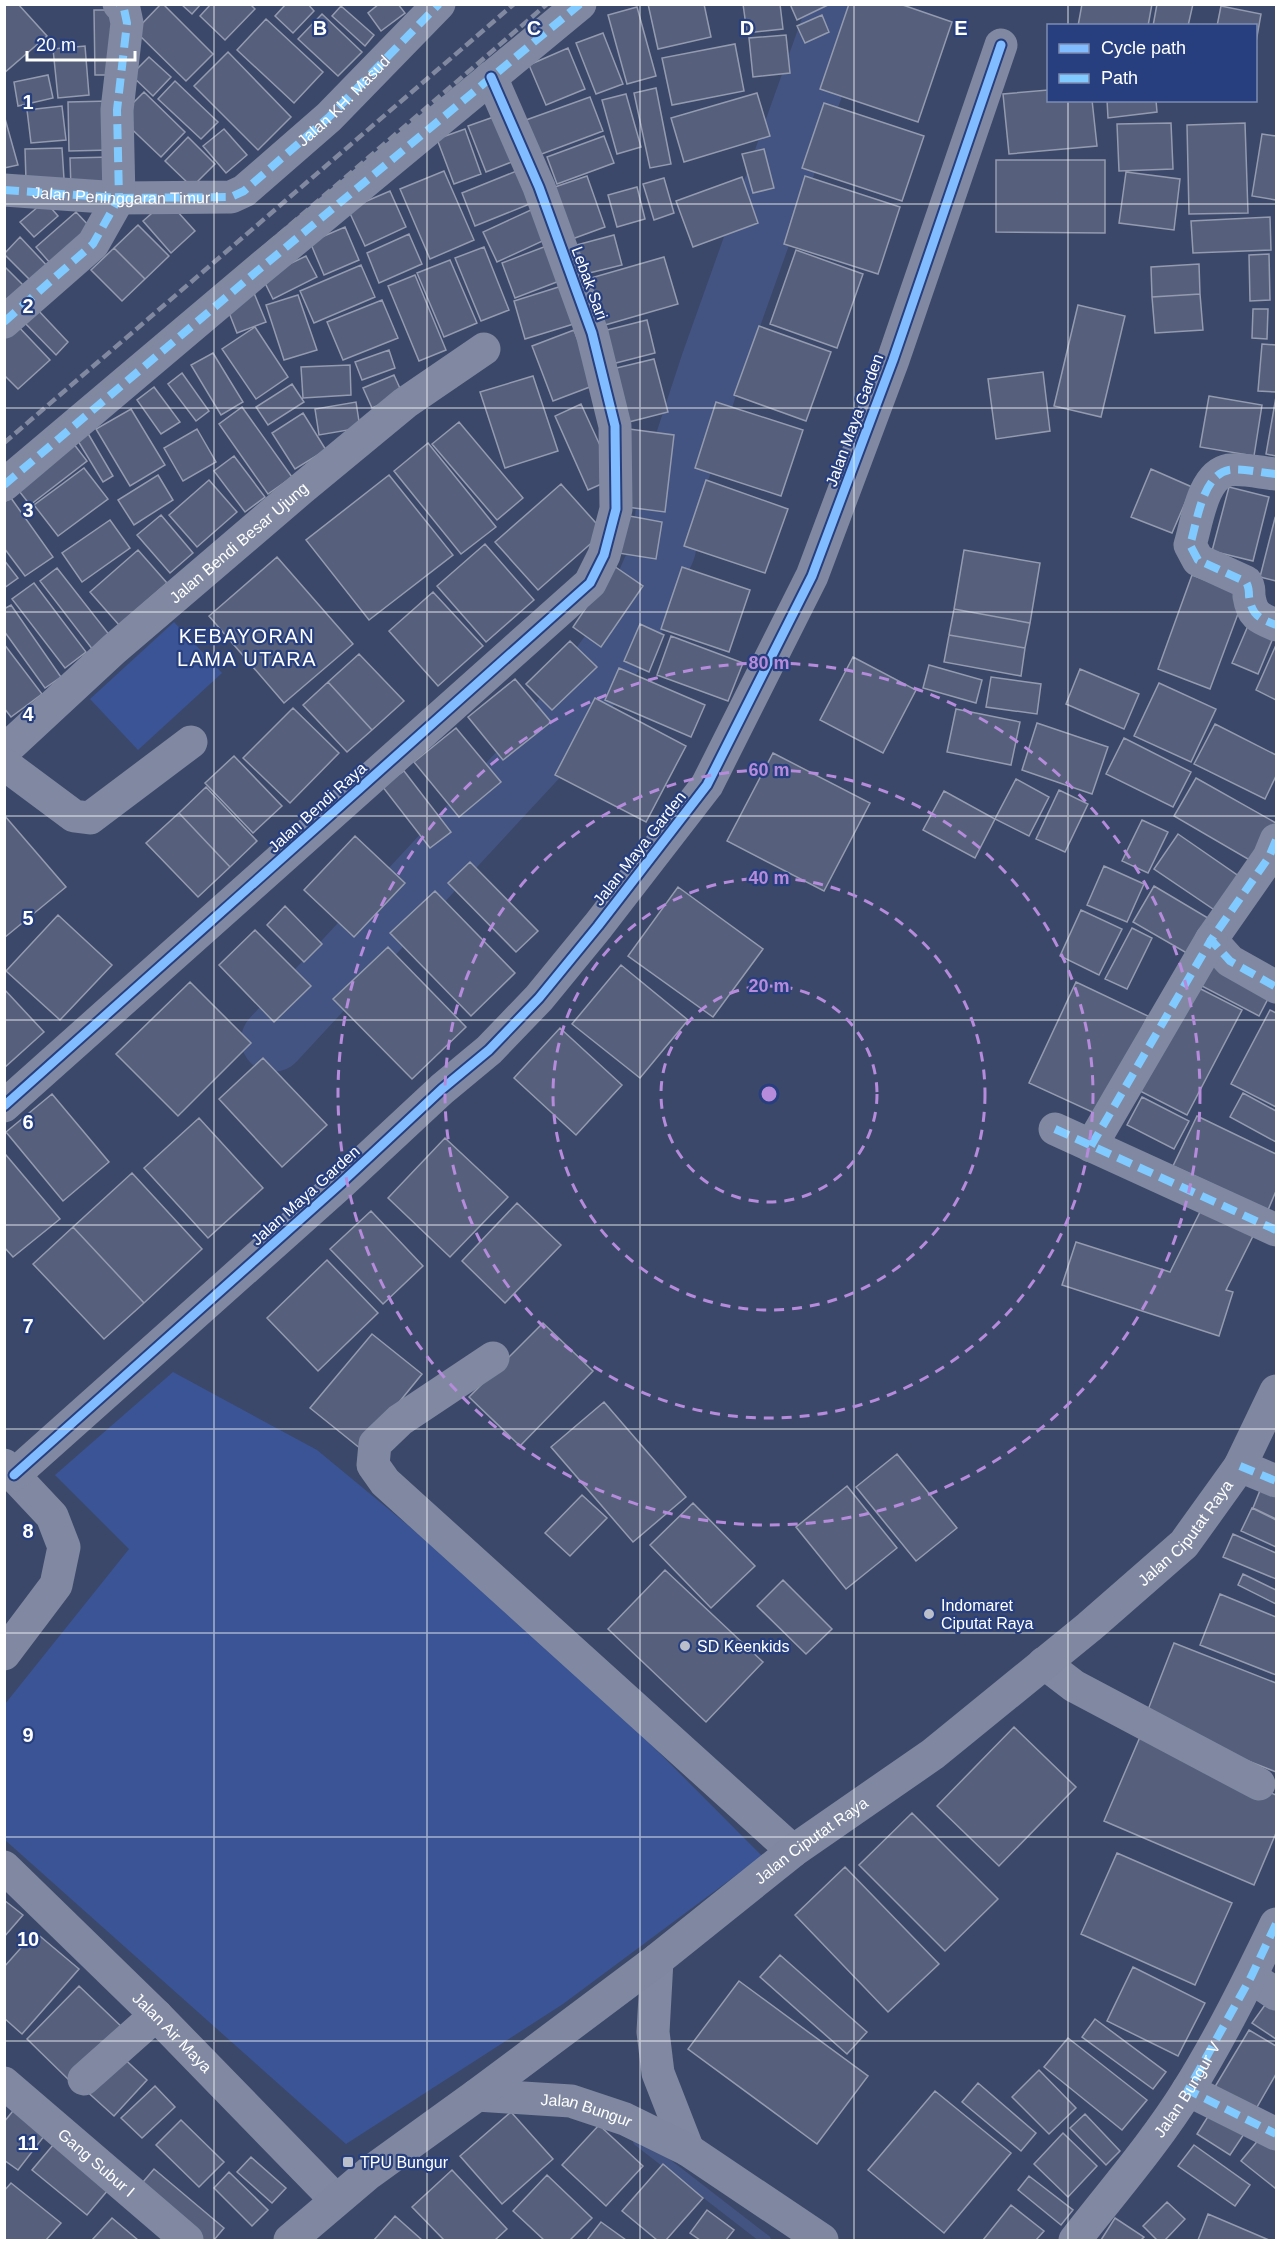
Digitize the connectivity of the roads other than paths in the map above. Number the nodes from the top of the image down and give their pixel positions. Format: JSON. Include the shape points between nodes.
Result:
{"nodes":[{"id":1,"x":119,"y":4,"type":"edge"},
{"id":2,"x":439,"y":4,"type":"edge"},
{"id":3,"x":580,"y":4,"type":"edge"},
{"id":4,"x":1001,"y":45,"type":"dead end"},
{"id":5,"x":491,"y":77,"type":"junction"},
{"id":6,"x":4,"y":190,"type":"edge"},
{"id":7,"x":244,"y":191,"type":"joint"},
{"id":8,"x":119,"y":198,"type":"junction"},
{"id":9,"x":4,"y":322,"type":"edge"},
{"id":10,"x":484,"y":349,"type":"dead end"},
{"id":11,"x":1276,"y":474,"type":"edge"},
{"id":12,"x":4,"y":485,"type":"edge"},
{"id":13,"x":616,"y":509,"type":"joint"},
{"id":14,"x":1276,"y":625,"type":"edge"},
{"id":15,"x":191,"y":742,"type":"dead end"},
{"id":16,"x":4,"y":751,"type":"edge"},
{"id":17,"x":4,"y":764,"type":"edge"},
{"id":18,"x":1276,"y":840,"type":"edge"},
{"id":19,"x":1211,"y":940,"type":"junction"},
{"id":20,"x":1276,"y":987,"type":"edge"},
{"id":21,"x":4,"y":1106,"type":"edge"},
{"id":22,"x":1055,"y":1129,"type":"dead end"},
{"id":23,"x":1091,"y":1146,"type":"junction"},
{"id":24,"x":1276,"y":1230,"type":"edge"},
{"id":25,"x":493,"y":1358,"type":"dead end"},
{"id":26,"x":1276,"y":1391,"type":"edge"},
{"id":27,"x":1240,"y":1466,"type":"junction"},
{"id":28,"x":9,"y":1470,"type":"edge"},
{"id":29,"x":1276,"y":1481,"type":"edge"},
{"id":30,"x":4,"y":1654,"type":"edge"},
{"id":31,"x":1044,"y":1664,"type":"junction"},
{"id":32,"x":1259,"y":1784,"type":"dead end"},
{"id":33,"x":793,"y":1851,"type":"junction"},
{"id":34,"x":4,"y":1867,"type":"edge"},
{"id":35,"x":1276,"y":1924,"type":"edge"},
{"id":36,"x":657,"y":1960,"type":"junction"},
{"id":37,"x":1264,"y":1985,"type":"edge"},
{"id":38,"x":156,"y":2015,"type":"junction"},
{"id":39,"x":84,"y":2079,"type":"dead end"},
{"id":40,"x":4,"y":2083,"type":"edge"},
{"id":41,"x":1188,"y":2090,"type":"junction"},
{"id":42,"x":477,"y":2095,"type":"junction"},
{"id":43,"x":1276,"y":2134,"type":"edge"},
{"id":44,"x":688,"y":2150,"type":"junction"},
{"id":45,"x":336,"y":2200,"type":"junction"},
{"id":46,"x":188,"y":2241,"type":"edge"},
{"id":47,"x":290,"y":2241,"type":"edge"},
{"id":48,"x":822,"y":2241,"type":"edge"},
{"id":49,"x":1075,"y":2241,"type":"edge"}],
"edges":[{"from":1,"to":8,"type":"street","via":[[128,23],[117,110]]},
{"from":2,"to":7,"type":"street","name":"Jalan KH. Masud","via":[[329,117]]},
{"from":3,"to":5,"type":"street"},
{"from":4,"to":28,"type":"street","name":"Jalan Maya Garden","via":[[893,360],[812,576],[706,785],[598,926],[539,998],[489,1050]]},
{"from":5,"to":12,"type":"street"},
{"from":5,"to":13,"type":"street","name":"Lebak Sari","via":[[539,187],[592,333],[615,426]]},
{"from":6,"to":8,"type":"street","name":"Jalan Peninggaran Timur I"},
{"from":7,"to":8,"type":"street","name":"Jalan Peninggaran Timur I","via":[[218,198]]},
{"from":8,"to":9,"type":"street","via":[[93,244]]},
{"from":10,"to":16,"type":"street","name":"Jalan Bendi Besar Ujung","via":[[405,403],[301,489],[114,649]]},
{"from":11,"to":14,"type":"street","via":[[1229,470],[1216,477],[1207,486],[1190,545],[1198,560],[1246,582],[1252,611]]},
{"from":13,"to":21,"type":"street","name":"Jalan Bendi Raya","via":[[604,555],[590,583]]},
{"from":15,"to":17,"type":"street","via":[[90,818],[74,816]]},
{"from":18,"to":19,"type":"street","via":[[1269,857]]},
{"from":19,"to":20,"type":"street","via":[[1230,961]]},
{"from":19,"to":23,"type":"street"},
{"from":22,"to":23,"type":"street"},
{"from":23,"to":24,"type":"street"},
{"from":25,"to":33,"type":"street","via":[[400,1420],[375,1444],[373,1465],[385,1482]]},
{"from":26,"to":27,"type":"main road","name":"Jalan Ciputat Raya"},
{"from":27,"to":29,"type":"street"},
{"from":27,"to":31,"type":"main road","name":"Jalan Ciputat Raya","via":[[1184,1544]]},
{"from":28,"to":30,"type":"street","via":[[52,1516],[64,1547],[56,1585]]},
{"from":31,"to":32,"type":"street","via":[[1074,1686]]},
{"from":31,"to":33,"type":"main road","name":"Jalan Ciputat Raya","via":[[933,1754]]},
{"from":33,"to":36,"type":"main road","name":"Jalan Ciputat Raya"},
{"from":34,"to":38,"type":"street","name":"Jalan Air Maya"},
{"from":35,"to":37,"type":"street","name":"Jalan Bungur V"},
{"from":36,"to":42,"type":"main road","name":"Jalan Ciputat Raya"},
{"from":36,"to":44,"type":"street","via":[[654,2031],[658,2073]]},
{"from":37,"to":41,"type":"street","name":"Jalan Bungur V"},
{"from":38,"to":39,"type":"street"},
{"from":38,"to":45,"type":"street","name":"Jalan Air Maya"},
{"from":40,"to":46,"type":"street","name":"Gang Subur I"},
{"from":41,"to":43,"type":"street"},
{"from":41,"to":49,"type":"street","name":"Jalan Bungur V"},
{"from":42,"to":44,"type":"main road","name":"Jalan Bungur","via":[[571,2101],[625,2119]]},
{"from":42,"to":45,"type":"main road","name":"Jalan Ciputat Raya"},
{"from":44,"to":48,"type":"main road","name":"Jalan Bungur"},
{"from":45,"to":47,"type":"main road","name":"Jalan Ciputat Raya"}]}
